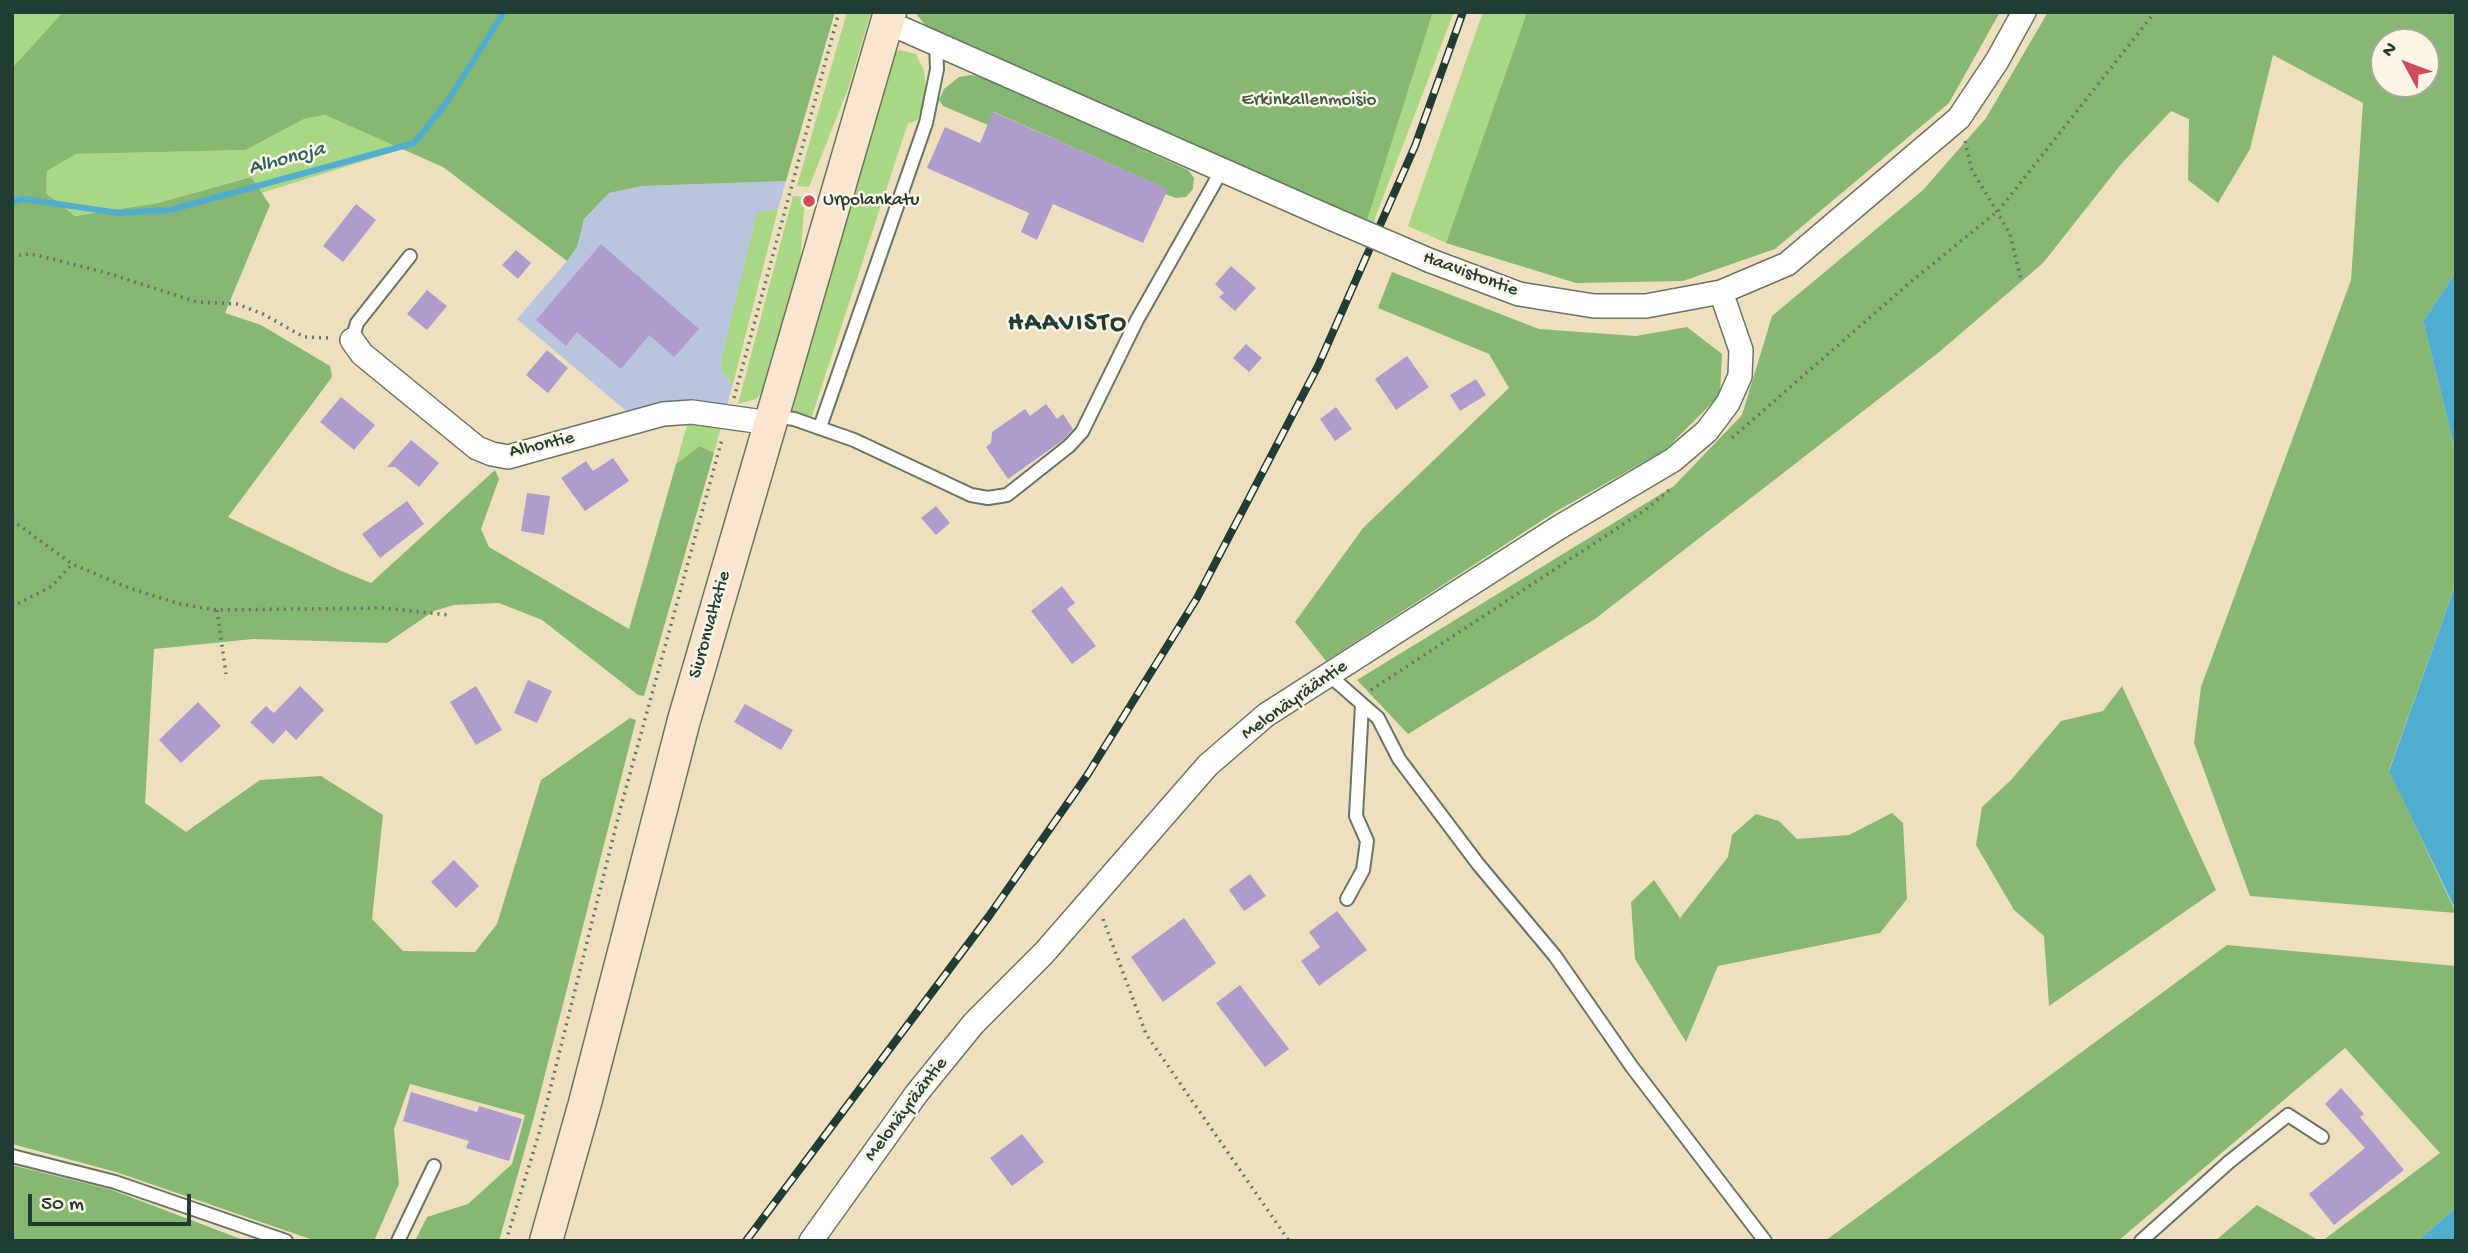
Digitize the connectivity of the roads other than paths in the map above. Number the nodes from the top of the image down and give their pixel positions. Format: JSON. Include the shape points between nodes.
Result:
{"nodes":[{"id":1,"x":2024,"y":12,"type":"edge"},
{"id":2,"x":888,"y":17,"type":"edge"},
{"id":3,"x":936,"y":43,"type":"junction"},
{"id":4,"x":1223,"y":168,"type":"junction"},
{"id":5,"x":410,"y":256,"type":"dead end"},
{"id":6,"x":1721,"y":292,"type":"junction"},
{"id":7,"x":352,"y":340,"type":"joint"},
{"id":8,"x":771,"y":419,"type":"junction"},
{"id":9,"x":820,"y":427,"type":"junction"},
{"id":10,"x":1329,"y":675,"type":"junction"},
{"id":11,"x":1359,"y":702,"type":"junction"},
{"id":12,"x":1347,"y":899,"type":"dead end"},
{"id":13,"x":2322,"y":1137,"type":"dead end"},
{"id":14,"x":12,"y":1156,"type":"edge"},
{"id":15,"x":434,"y":1166,"type":"dead end"},
{"id":16,"x":286,"y":1241,"type":"edge"},
{"id":17,"x":398,"y":1241,"type":"edge"},
{"id":18,"x":546,"y":1241,"type":"edge"},
{"id":19,"x":811,"y":1241,"type":"edge"},
{"id":20,"x":1765,"y":1241,"type":"edge"},
{"id":21,"x":2141,"y":1241,"type":"edge"}],
"edges":[{"from":1,"to":6,"type":"street","name":"Haavistontie","via":[[1959,118],[1787,264]]},
{"from":2,"to":3,"type":"street","name":"Haavistontie"},
{"from":2,"to":8,"type":"street","name":"Siuronvaltatie"},
{"from":3,"to":4,"type":"street","name":"Haavistontie"},
{"from":3,"to":9,"type":"lane","via":[[937,69],[926,123]]},
{"from":4,"to":6,"type":"street","name":"Haavistontie","bridge":true,"via":[[1431,261],[1519,294],[1594,306],[1646,306]]},
{"from":4,"to":9,"type":"lane","via":[[1137,320],[1082,432],[1007,495],[971,495]]},
{"from":5,"to":7,"type":"lane","via":[[357,323]]},
{"from":6,"to":10,"type":"street","name":"Melonäyrääntie","via":[[1741,350],[1740,376],[1728,403],[1707,431],[1673,460]]},
{"from":7,"to":8,"type":"street","name":"Alhontie","via":[[477,448],[492,454],[508,457],[663,414],[692,411]]},
{"from":8,"to":9,"type":"lane"},
{"from":8,"to":18,"type":"street","name":"Siuronvaltatie","via":[[684,720]]},
{"from":10,"to":11,"type":"lane"},
{"from":10,"to":19,"type":"street","name":"Melonäyrääntie","via":[[1266,715],[1208,765],[1044,953],[974,1023],[916,1093]]},
{"from":11,"to":12,"type":"lane","via":[[1356,816],[1367,841],[1363,870]]},
{"from":11,"to":20,"type":"lane","via":[[1378,718],[1399,759],[1555,956],[1632,1067]]},
{"from":13,"to":21,"type":"lane","via":[[2288,1115]]},
{"from":14,"to":16,"type":"lane","via":[[115,1182]]},
{"from":15,"to":17,"type":"lane"}]}
